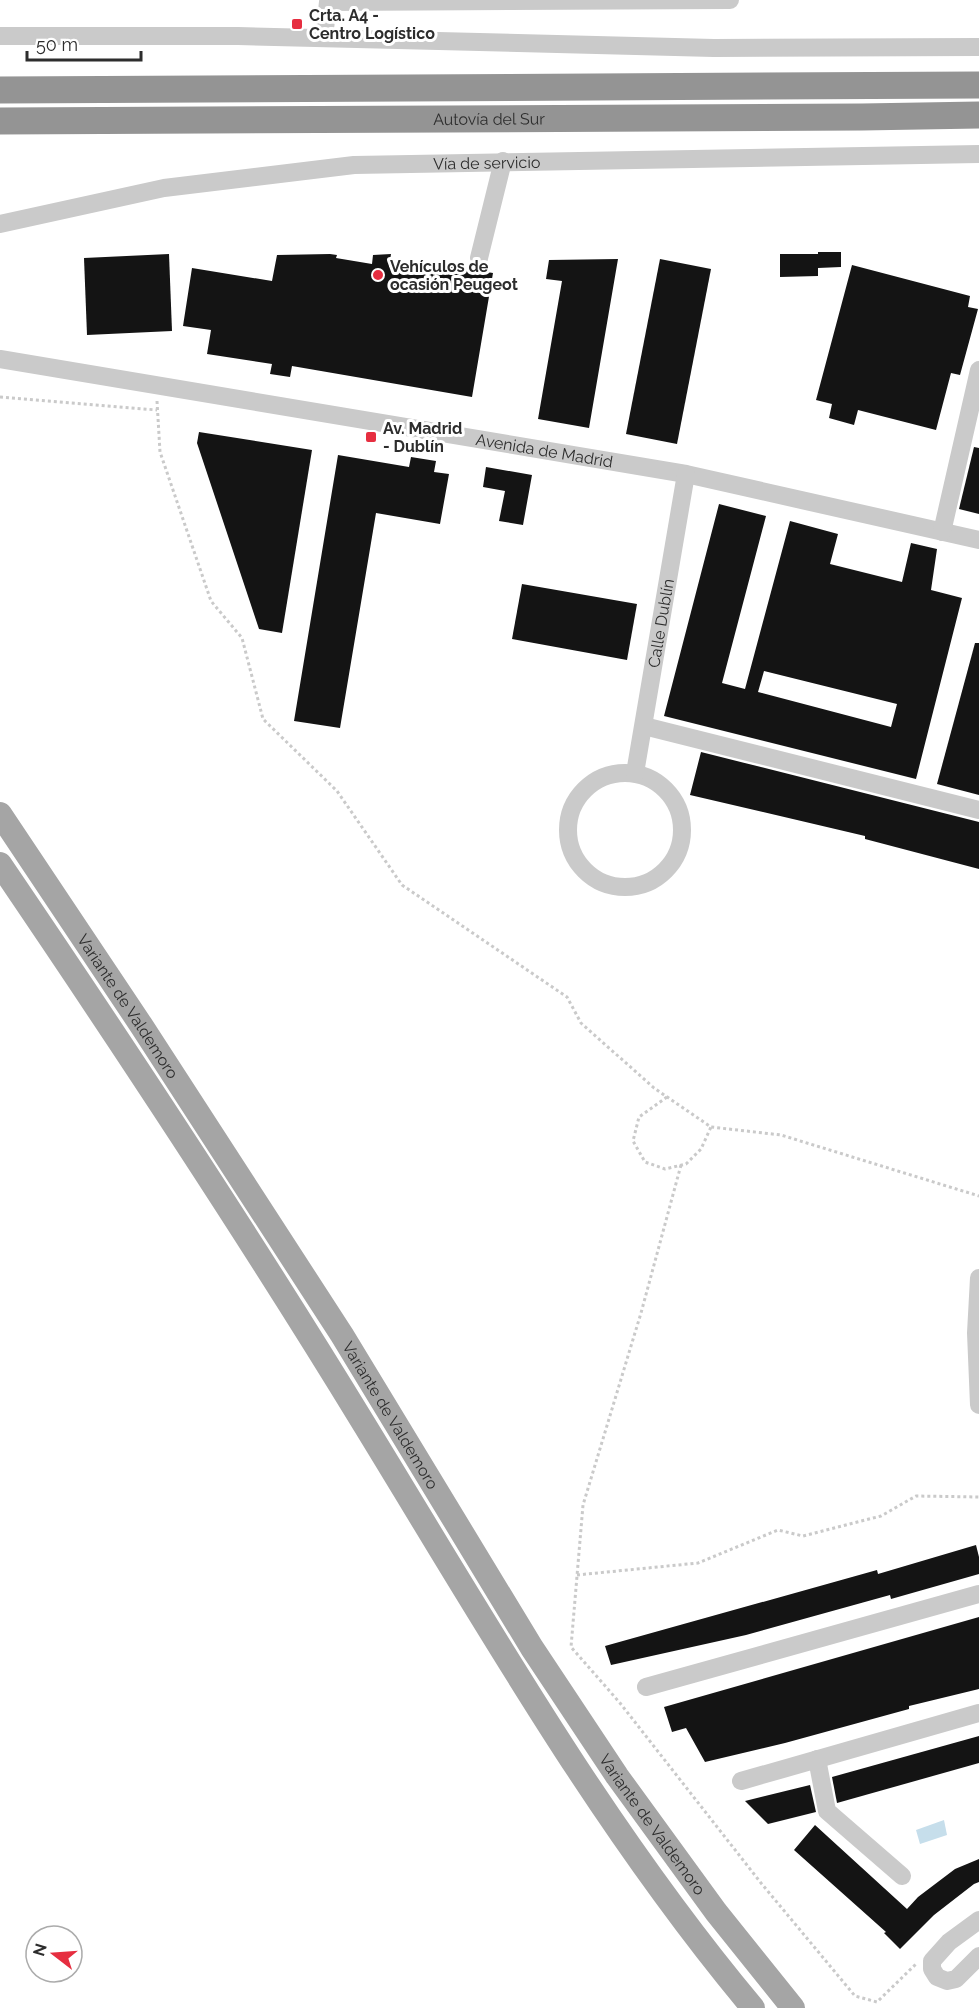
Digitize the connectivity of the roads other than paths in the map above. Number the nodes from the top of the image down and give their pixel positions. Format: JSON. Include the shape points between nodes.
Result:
{"nodes":[{"id":1,"x":730,"y":0,"type":"edge"},
{"id":2,"x":399,"y":1,"type":"edge"},
{"id":3,"x":0,"y":36,"type":"edge"},
{"id":4,"x":324,"y":38,"type":"junction"},
{"id":5,"x":979,"y":47,"type":"edge"},
{"id":6,"x":979,"y":85,"type":"edge"},
{"id":7,"x":0,"y":90,"type":"edge"},
{"id":8,"x":979,"y":115,"type":"edge"},
{"id":9,"x":0,"y":121,"type":"edge"},
{"id":10,"x":979,"y":154,"type":"edge"},
{"id":11,"x":502,"y":161,"type":"junction"},
{"id":12,"x":0,"y":224,"type":"edge"},
{"id":13,"x":479,"y":258,"type":"dead end"},
{"id":14,"x":0,"y":358,"type":"edge"},
{"id":15,"x":979,"y":370,"type":"edge"},
{"id":16,"x":686,"y":474,"type":"junction"},
{"id":17,"x":942,"y":531,"type":"junction"},
{"id":18,"x":979,"y":540,"type":"edge"},
{"id":19,"x":644,"y":726,"type":"junction"},
{"id":20,"x":635,"y":773,"type":"junction"},
{"id":21,"x":979,"y":810,"type":"edge"},
{"id":22,"x":0,"y":814,"type":"edge"},
{"id":23,"x":0,"y":864,"type":"edge"},
{"id":24,"x":979,"y":1278,"type":"edge"},
{"id":25,"x":979,"y":1405,"type":"edge"},
{"id":26,"x":979,"y":1594,"type":"edge"},
{"id":27,"x":646,"y":1687,"type":"dead end"},
{"id":28,"x":979,"y":1713,"type":"edge"},
{"id":29,"x":817,"y":1759,"type":"junction"},
{"id":30,"x":741,"y":1781,"type":"dead end"},
{"id":31,"x":902,"y":1876,"type":"dead end"},
{"id":32,"x":979,"y":1920,"type":"edge"},
{"id":33,"x":979,"y":1956,"type":"edge"},
{"id":34,"x":753,"y":2008,"type":"edge"},
{"id":35,"x":793,"y":2008,"type":"edge"}],
"edges":[{"from":1,"to":2,"type":"street"},
{"from":2,"to":4,"type":"street","via":[[328,2]]},
{"from":3,"to":4,"type":"street"},
{"from":4,"to":5,"type":"street","via":[[714,48]]},
{"from":6,"to":7,"type":"highway","name":"Autovía del Sur"},
{"from":8,"to":9,"type":"highway","name":"Autovía del Sur"},
{"from":10,"to":11,"type":"street","name":"Vía de servicio"},
{"from":11,"to":12,"type":"street","name":"Vía de servicio","via":[[354,165],[176,187]]},
{"from":11,"to":13,"type":"street"},
{"from":14,"to":16,"type":"street","name":"Avenida de Madrid"},
{"from":15,"to":17,"type":"street"},
{"from":16,"to":17,"type":"street","name":"Avenida de Madrid"},
{"from":16,"to":19,"type":"street","name":"Calle Dublín"},
{"from":17,"to":18,"type":"street","name":"Avenida de Madrid"},
{"from":19,"to":20,"type":"street","name":"Calle Dublín"},
{"from":19,"to":21,"type":"street"},
{"from":20,"to":20,"type":"street","via":[[609,774],[586,787],[571,808],[567,834],[574,859],[592,878],[616,888],[642,887],[664,874],[679,852],[684,827],[676,802],[659,783]]},
{"from":22,"to":35,"type":"main road","name":"Variante de Valdemoro","via":[[342,1335],[532,1648],[617,1776],[722,1921]]},
{"from":23,"to":34,"type":"main road","name":"Variante de Valdemoro","via":[[126,1050],[321,1353],[593,1794]]},
{"from":24,"to":25,"type":"street"},
{"from":26,"to":27,"type":"street"},
{"from":28,"to":29,"type":"street"},
{"from":29,"to":30,"type":"street"},
{"from":29,"to":31,"type":"street","via":[[828,1811]]},
{"from":32,"to":33,"type":"street","via":[[949,1942],[932,1961],[932,1970],[947,1981],[956,1978]]}]}
